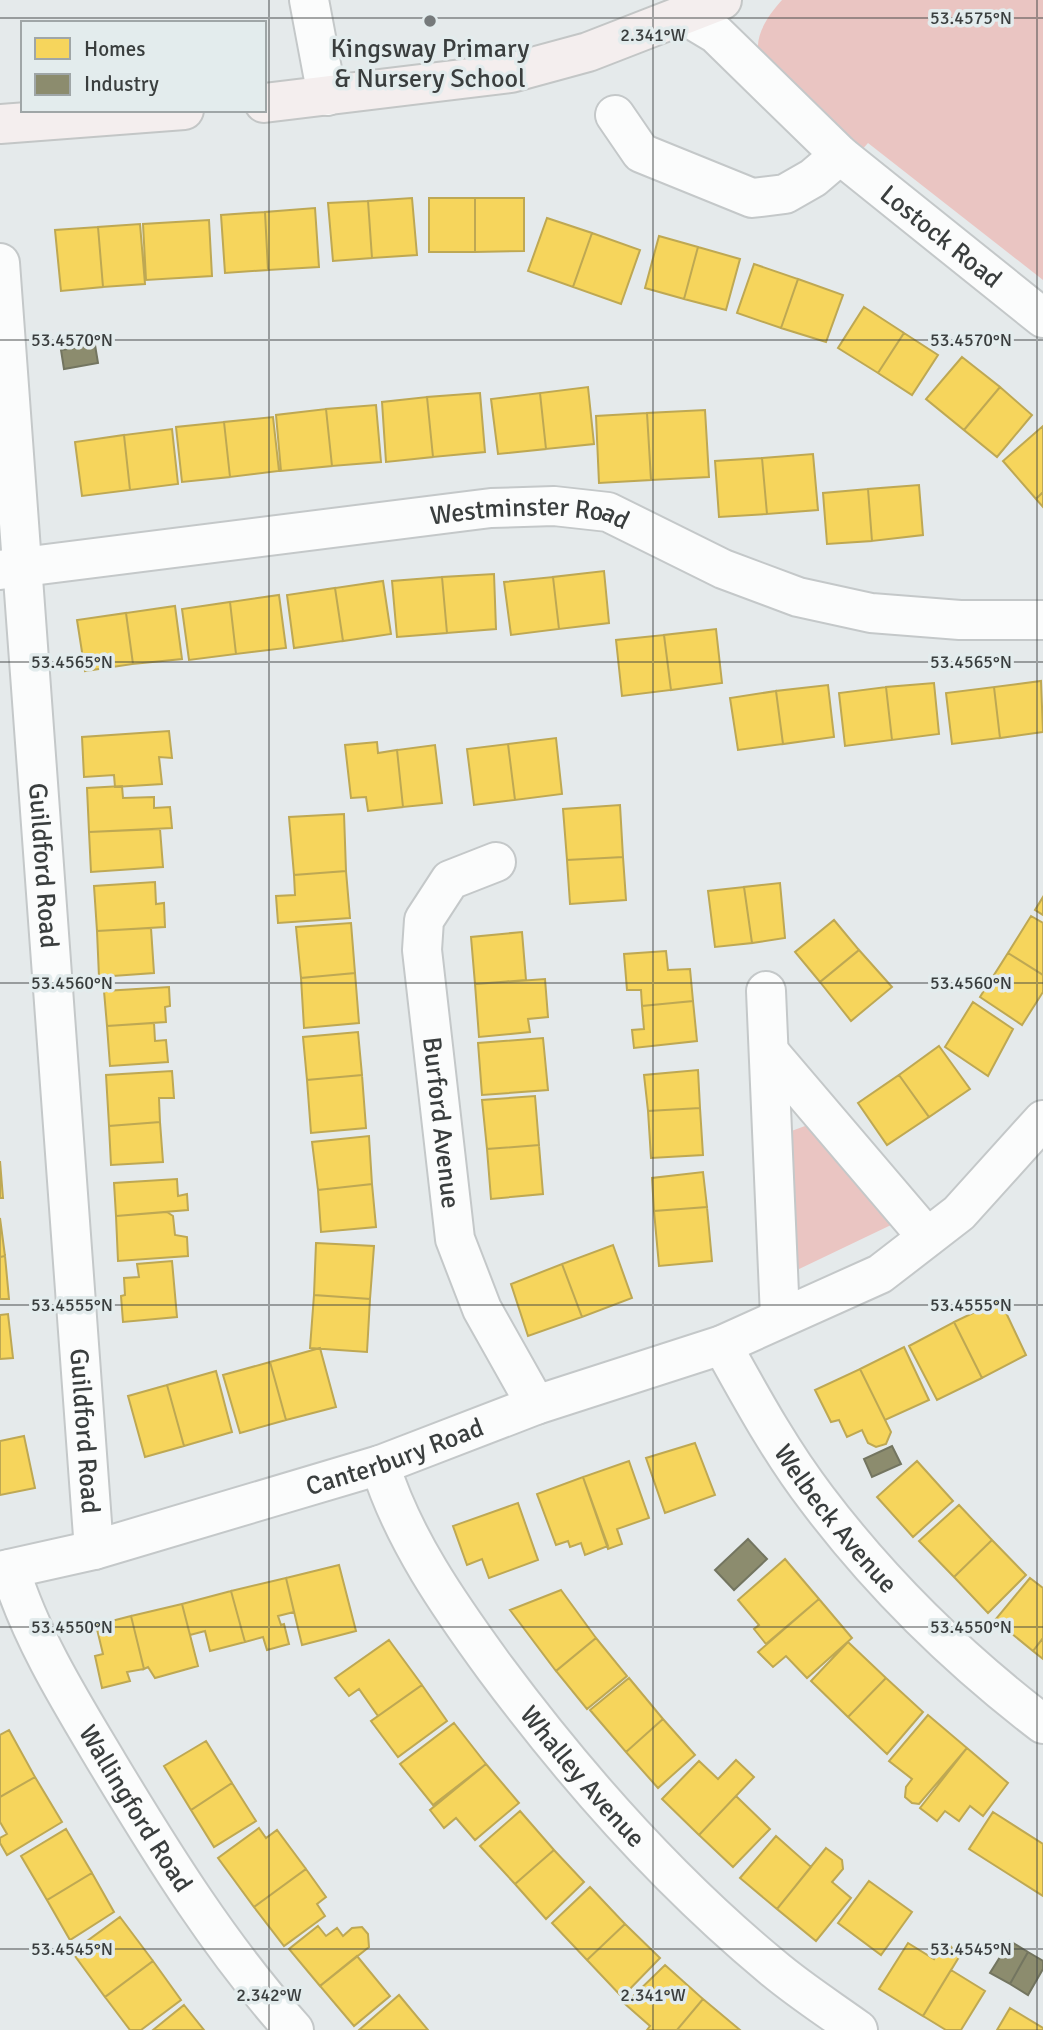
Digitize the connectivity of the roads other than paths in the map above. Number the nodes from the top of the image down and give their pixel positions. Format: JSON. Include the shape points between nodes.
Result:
{"nodes":[{"id":1,"x":309,"y":0,"type":"edge"},
{"id":2,"x":722,"y":0,"type":"edge"},
{"id":3,"x":686,"y":16,"type":"junction"},
{"id":4,"x":327,"y":96,"type":"junction"},
{"id":5,"x":266,"y":103,"type":"edge"},
{"id":6,"x":158,"y":112,"type":"edge"},
{"id":7,"x":615,"y":115,"type":"dead end"},
{"id":8,"x":0,"y":124,"type":"edge"},
{"id":9,"x":840,"y":155,"type":"junction"},
{"id":10,"x":0,"y":263,"type":"edge"},
{"id":11,"x":1043,"y":318,"type":"edge"},
{"id":12,"x":11,"y":569,"type":"edge"},
{"id":13,"x":1043,"y":620,"type":"edge"},
{"id":14,"x":496,"y":862,"type":"dead end"},
{"id":15,"x":766,"y":991,"type":"dead end"},
{"id":16,"x":771,"y":1054,"type":"junction"},
{"id":17,"x":1038,"y":1138,"type":"edge"},
{"id":18,"x":927,"y":1237,"type":"junction"},
{"id":19,"x":780,"y":1317,"type":"junction"},
{"id":20,"x":722,"y":1345,"type":"junction"},
{"id":21,"x":536,"y":1405,"type":"junction"},
{"id":22,"x":380,"y":1465,"type":"junction"},
{"id":23,"x":94,"y":1550,"type":"junction"},
{"id":24,"x":5,"y":1570,"type":"edge"},
{"id":25,"x":1043,"y":1724,"type":"edge"},
{"id":26,"x":295,"y":2030,"type":"edge"},
{"id":27,"x":858,"y":2030,"type":"edge"}],
"edges":[{"from":1,"to":4,"type":"street"},
{"from":2,"to":3,"type":"main road"},
{"from":3,"to":4,"type":"main road","via":[[588,52],[511,73]]},
{"from":3,"to":9,"type":"street","name":"Lostock Road","via":[[716,34]]},
{"from":4,"to":5,"type":"main road"},
{"from":6,"to":8,"type":"main road"},
{"from":7,"to":9,"type":"street","via":[[641,153],[751,198],[785,194]]},
{"from":9,"to":11,"type":"street","name":"Lostock Road"},
{"from":10,"to":12,"type":"street","name":"Guildford Road"},
{"from":12,"to":13,"type":"street","name":"Westminster Road","via":[[491,508],[554,506],[608,512],[723,569],[798,597],[871,613]]},
{"from":12,"to":23,"type":"street","name":"Guildford Road"},
{"from":14,"to":21,"type":"street","name":"Burford Avenue","via":[[450,880],[424,920],[422,950],[455,1239],[482,1309]]},
{"from":15,"to":16,"type":"street"},
{"from":16,"to":18,"type":"street"},
{"from":16,"to":19,"type":"street"},
{"from":17,"to":18,"type":"street","name":"Canterbury Road"},
{"from":18,"to":19,"type":"street","name":"Canterbury Road","via":[[880,1274]]},
{"from":19,"to":20,"type":"street","name":"Canterbury Road"},
{"from":20,"to":21,"type":"street","name":"Canterbury Road"},
{"from":20,"to":25,"type":"street","name":"Welbeck Avenue","via":[[765,1422],[815,1497],[871,1568],[936,1634]]},
{"from":21,"to":22,"type":"street","name":"Canterbury Road"},
{"from":22,"to":23,"type":"street","name":"Canterbury Road"},
{"from":22,"to":27,"type":"street","name":"Whalley Avenue","via":[[390,1498],[417,1552],[467,1630],[547,1737],[701,1905],[773,1969]]},
{"from":23,"to":24,"type":"street","name":"Canterbury Road"},
{"from":24,"to":26,"type":"street","name":"Wallingford Road","via":[[79,1717],[157,1846],[222,1942]]}]}
